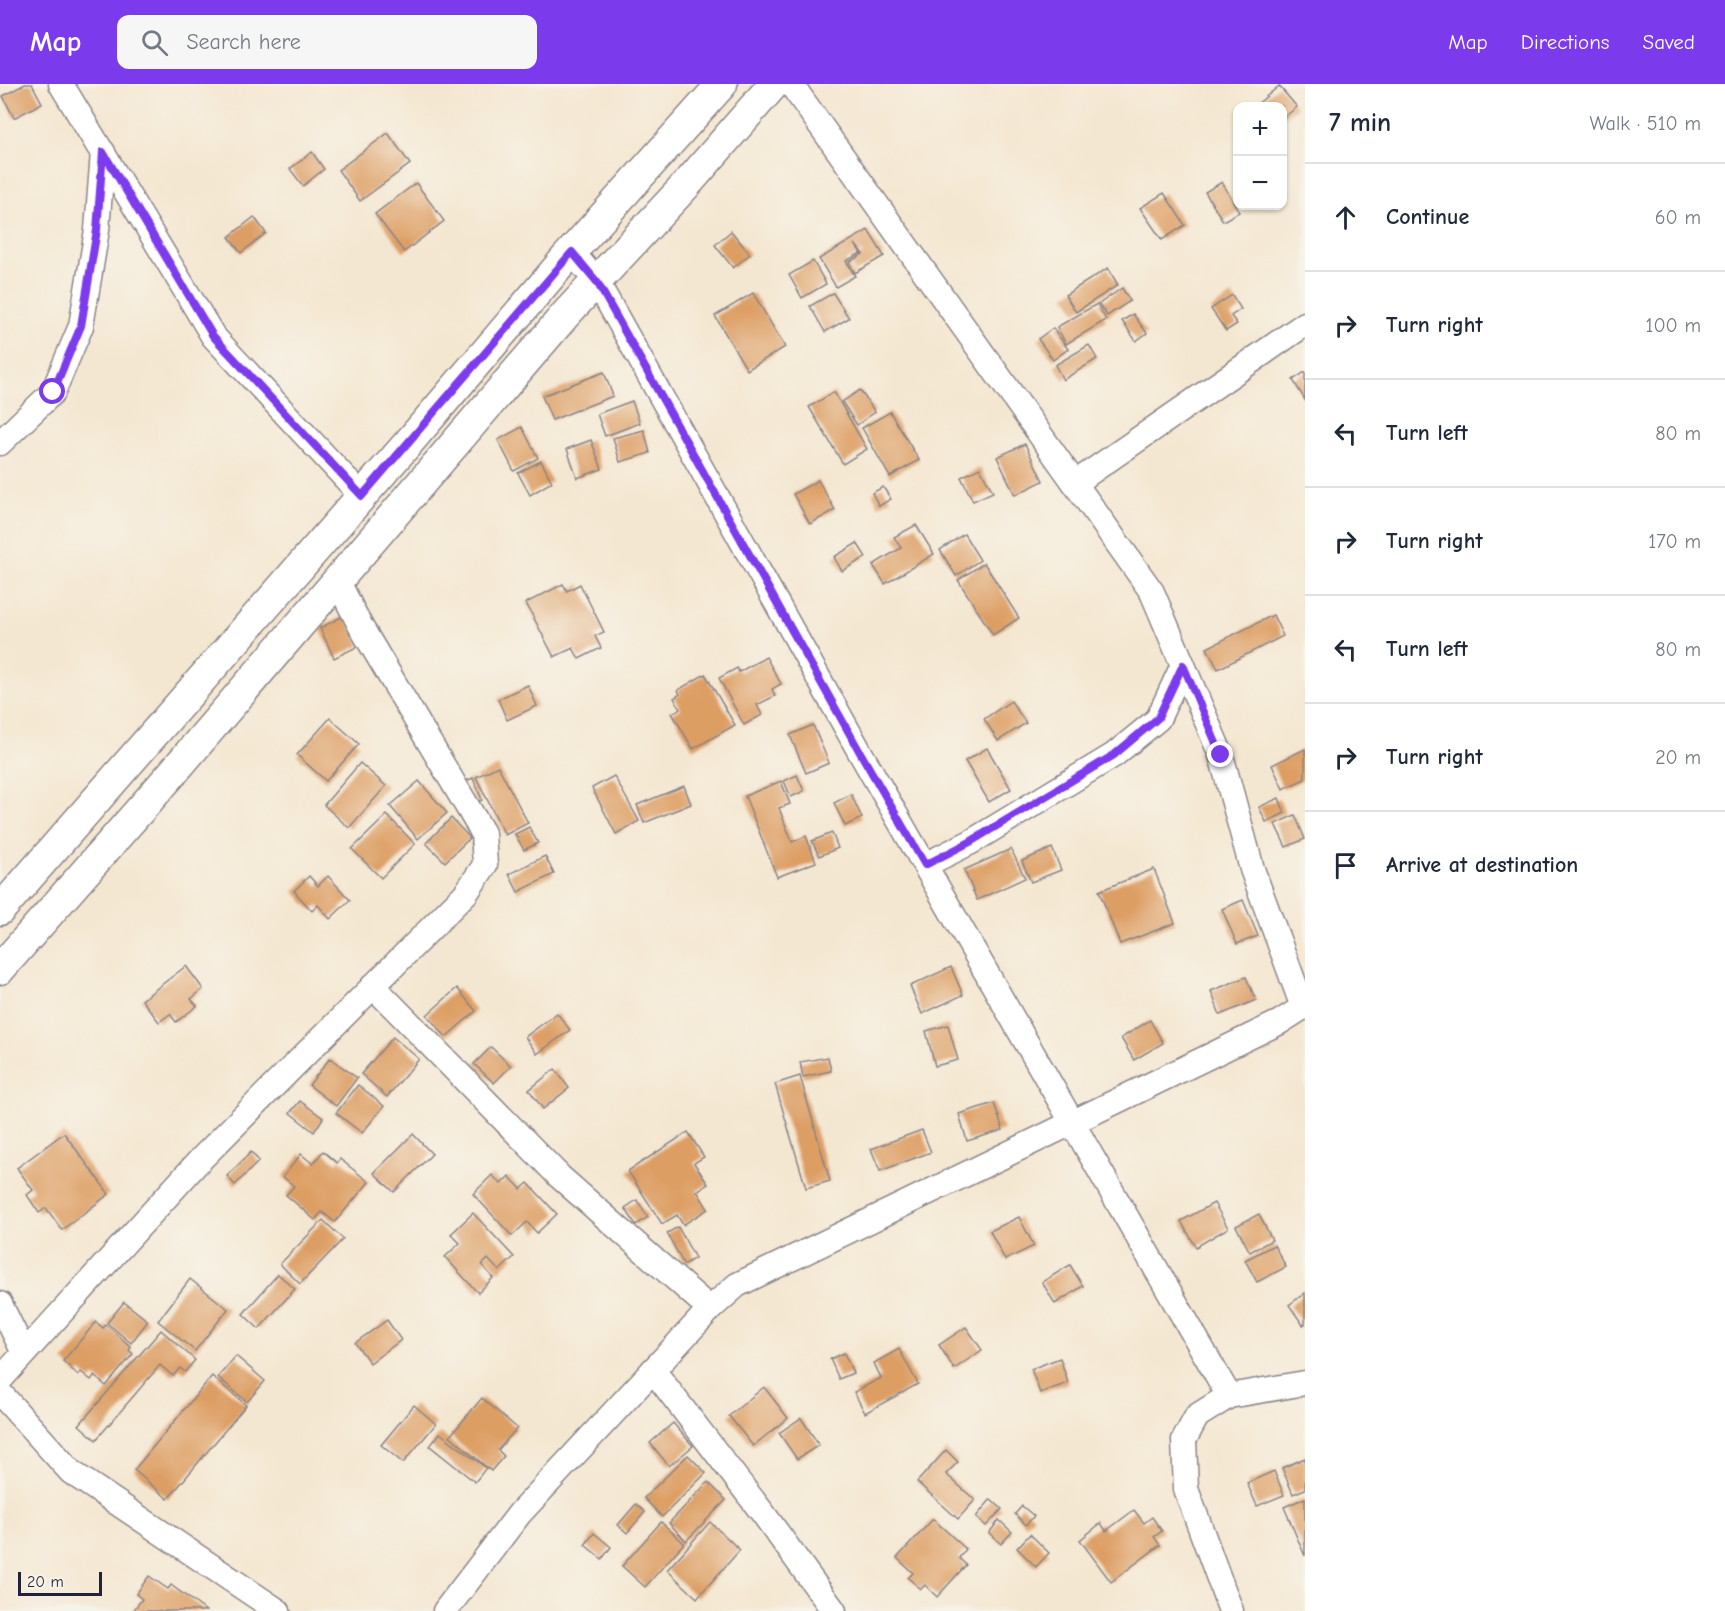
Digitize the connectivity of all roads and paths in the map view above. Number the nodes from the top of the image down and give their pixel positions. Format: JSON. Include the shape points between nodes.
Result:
{"nodes":[{"id":1,"x":61,"y":84,"type":"edge"},
{"id":2,"x":722,"y":84,"type":"edge"},
{"id":3,"x":774,"y":84,"type":"edge"},
{"id":4,"x":791,"y":84,"type":"edge"},
{"id":5,"x":103,"y":152,"type":"junction"},
{"id":6,"x":572,"y":252,"type":"junction"},
{"id":7,"x":597,"y":282,"type":"junction"},
{"id":8,"x":1305,"y":324,"type":"edge"},
{"id":9,"x":0,"y":443,"type":"edge"},
{"id":10,"x":1075,"y":483,"type":"junction"},
{"id":11,"x":362,"y":496,"type":"junction"},
{"id":12,"x":337,"y":580,"type":"junction"},
{"id":13,"x":1183,"y":665,"type":"junction"},
{"id":14,"x":925,"y":865,"type":"junction"},
{"id":15,"x":0,"y":910,"type":"edge"},
{"id":16,"x":0,"y":969,"type":"edge"},
{"id":17,"x":373,"y":986,"type":"junction"},
{"id":18,"x":1304,"y":1006,"type":"edge"},
{"id":19,"x":1073,"y":1123,"type":"junction"},
{"id":20,"x":0,"y":1304,"type":"edge"},
{"id":21,"x":710,"y":1309,"type":"junction"},
{"id":22,"x":24,"y":1353,"type":"junction"},
{"id":23,"x":653,"y":1370,"type":"junction"},
{"id":24,"x":0,"y":1380,"type":"edge"},
{"id":25,"x":1305,"y":1383,"type":"edge"},
{"id":26,"x":0,"y":1393,"type":"edge"},
{"id":27,"x":1229,"y":1396,"type":"junction"},
{"id":28,"x":278,"y":1611,"type":"edge"},
{"id":29,"x":445,"y":1611,"type":"edge"},
{"id":30,"x":834,"y":1611,"type":"edge"},
{"id":31,"x":1231,"y":1611,"type":"edge"}],
"edges":[{"from":1,"to":5,"type":"street"},
{"from":2,"to":6,"type":"street"},
{"from":3,"to":7,"type":"street"},
{"from":4,"to":10,"type":"street"},
{"from":5,"to":9,"type":"street","via":[[97,230],[81,326],[53,392]]},
{"from":5,"to":11,"type":"street","via":[[213,336]]},
{"from":6,"to":7,"type":"street"},
{"from":6,"to":11,"type":"street"},
{"from":7,"to":12,"type":"street"},
{"from":7,"to":14,"type":"street"},
{"from":8,"to":10,"type":"street"},
{"from":10,"to":13,"type":"street","via":[[1152,592]]},
{"from":11,"to":15,"type":"street"},
{"from":12,"to":16,"type":"street"},
{"from":12,"to":17,"type":"street","via":[[483,833],[484,865],[466,893]]},
{"from":13,"to":14,"type":"street","via":[[1158,718],[1114,755]]},
{"from":13,"to":18,"type":"street","via":[[1221,755],[1252,868]]},
{"from":14,"to":19,"type":"street"},
{"from":17,"to":21,"type":"street","via":[[560,1177]]},
{"from":17,"to":22,"type":"street","via":[[199,1161]]},
{"from":18,"to":19,"type":"street","via":[[1280,1022]]},
{"from":19,"to":21,"type":"street","via":[[737,1285]]},
{"from":19,"to":27,"type":"street"},
{"from":20,"to":22,"type":"street"},
{"from":21,"to":23,"type":"street"},
{"from":22,"to":24,"type":"street"},
{"from":23,"to":29,"type":"street","via":[[520,1513]]},
{"from":23,"to":30,"type":"street"},
{"from":25,"to":27,"type":"street"},
{"from":26,"to":28,"type":"street","via":[[71,1472]]},
{"from":27,"to":31,"type":"street","via":[[1197,1416],[1184,1440],[1186,1488]]}]}
